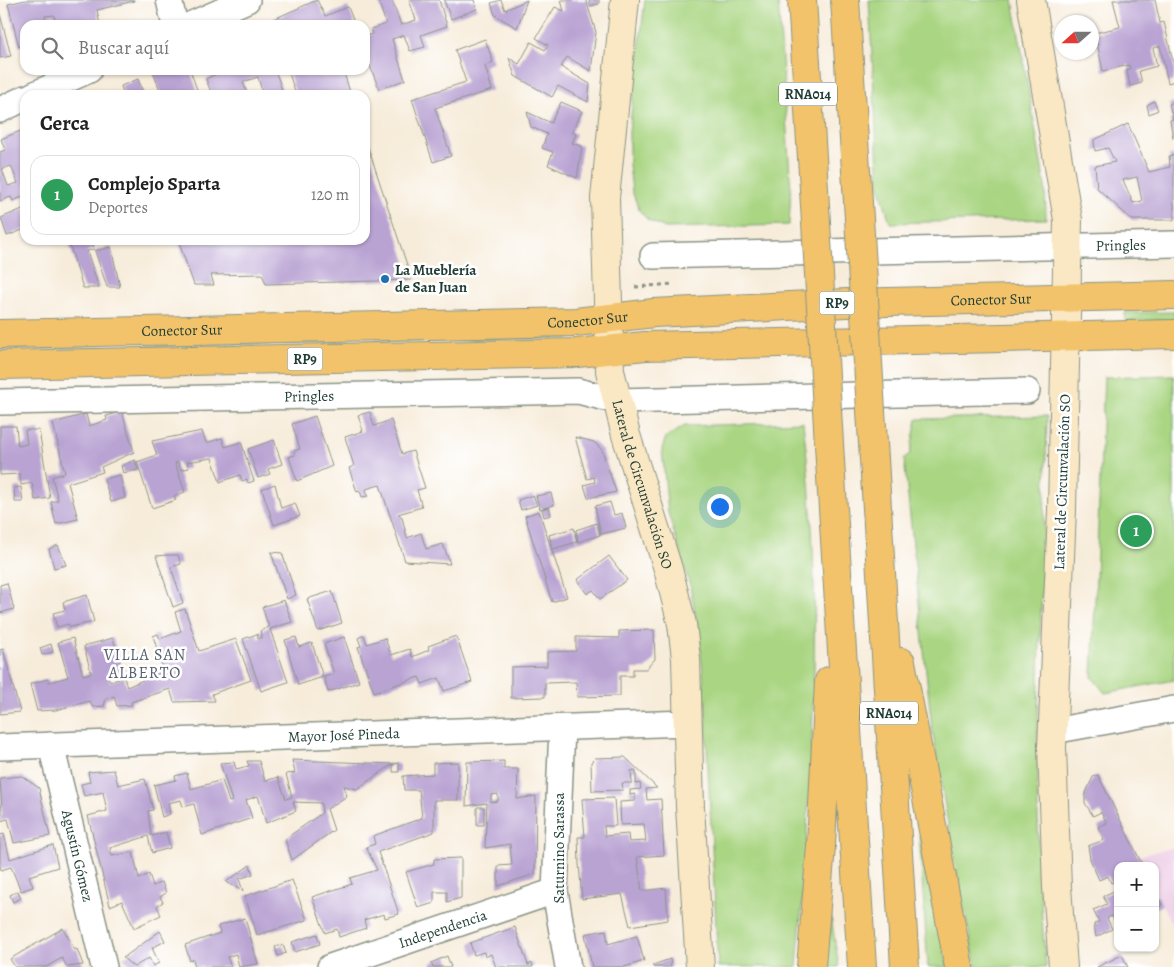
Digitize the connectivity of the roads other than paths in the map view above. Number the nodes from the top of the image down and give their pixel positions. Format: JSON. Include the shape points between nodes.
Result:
{"nodes":[{"id":1,"x":169,"y":0,"type":"edge"},
{"id":2,"x":248,"y":0,"type":"edge"},
{"id":3,"x":625,"y":0,"type":"edge"},
{"id":4,"x":802,"y":0,"type":"edge"},
{"id":5,"x":845,"y":0,"type":"edge"},
{"id":6,"x":1031,"y":0,"type":"edge"},
{"id":7,"x":173,"y":20,"type":"edge"},
{"id":8,"x":202,"y":20,"type":"edge"},
{"id":9,"x":78,"y":75,"type":"edge"},
{"id":10,"x":44,"y":90,"type":"edge"},
{"id":11,"x":20,"y":100,"type":"edge"},
{"id":12,"x":0,"y":110,"type":"edge"},
{"id":13,"x":1174,"y":244,"type":"edge"},
{"id":14,"x":1068,"y":246,"type":"junction"},
{"id":15,"x":653,"y":256,"type":"dead end"},
{"id":16,"x":1174,"y":295,"type":"edge"},
{"id":17,"x":1066,"y":298,"type":"junction"},
{"id":18,"x":608,"y":317,"type":"junction"},
{"id":19,"x":0,"y":334,"type":"edge"},
{"id":20,"x":1174,"y":334,"type":"edge"},
{"id":21,"x":1066,"y":337,"type":"junction"},
{"id":22,"x":609,"y":349,"type":"junction"},
{"id":23,"x":0,"y":365,"type":"edge"},
{"id":24,"x":1027,"y":391,"type":"dead end"},
{"id":25,"x":617,"y":401,"type":"junction"},
{"id":26,"x":0,"y":402,"type":"edge"},
{"id":27,"x":879,"y":545,"type":"junction"},
{"id":28,"x":836,"y":559,"type":"junction"},
{"id":29,"x":1174,"y":709,"type":"edge"},
{"id":30,"x":687,"y":723,"type":"junction"},
{"id":31,"x":562,"y":728,"type":"junction"},
{"id":32,"x":1053,"y":731,"type":"junction"},
{"id":33,"x":51,"y":745,"type":"junction"},
{"id":34,"x":0,"y":747,"type":"edge"},
{"id":35,"x":555,"y":891,"type":"junction"},
{"id":36,"x":104,"y":967,"type":"edge"},
{"id":37,"x":330,"y":967,"type":"edge"},
{"id":38,"x":568,"y":967,"type":"edge"},
{"id":39,"x":700,"y":967,"type":"edge"},
{"id":40,"x":811,"y":967,"type":"edge"},
{"id":41,"x":862,"y":967,"type":"edge"},
{"id":42,"x":905,"y":967,"type":"edge"},
{"id":43,"x":959,"y":967,"type":"edge"},
{"id":44,"x":1063,"y":967,"type":"edge"}],
"edges":[{"from":1,"to":7,"type":"street"},
{"from":2,"to":8,"type":"street"},
{"from":3,"to":18,"type":"street","name":"Lateral de Circunvalación SO","via":[[605,198]]},
{"from":4,"to":28,"type":"main road","number":"RNA014","bridge":true},
{"from":5,"to":27,"type":"main road","number":"RNA014","bridge":true},
{"from":6,"to":14,"type":"street","name":"Lateral de Circunvalación SO","via":[[1068,220]]},
{"from":9,"to":10,"type":"street"},
{"from":11,"to":12,"type":"street"},
{"from":13,"to":14,"type":"street","name":"Pringles"},
{"from":14,"to":15,"type":"street","name":"Pringles"},
{"from":14,"to":17,"type":"street","name":"Lateral de Circunvalación SO"},
{"from":16,"to":17,"type":"main road","name":"Conector Sur","number":"RP9"},
{"from":17,"to":18,"type":"main road","name":"Conector Sur","number":"RP9","via":[[846,303]]},
{"from":17,"to":21,"type":"street","name":"Lateral de Circunvalación SO"},
{"from":18,"to":19,"type":"main road","name":"Conector Sur","number":"RP9","via":[[576,322]]},
{"from":18,"to":22,"type":"street","name":"Lateral de Circunvalación SO"},
{"from":20,"to":21,"type":"main road","name":"Conector Sur","number":"RP9"},
{"from":21,"to":22,"type":"main road","name":"Conector Sur","number":"RP9"},
{"from":21,"to":32,"type":"street","name":"Lateral de Circunvalación SO"},
{"from":22,"to":23,"type":"main road","name":"Conector Sur","number":"RP9","via":[[568,353]]},
{"from":22,"to":25,"type":"street","name":"Lateral de Circunvalación SO"},
{"from":24,"to":25,"type":"street","name":"Pringles"},
{"from":25,"to":26,"type":"street","name":"Pringles","via":[[578,391]]},
{"from":25,"to":30,"type":"street","name":"Lateral de Circunvalación SO","via":[[678,601],[686,659]]},
{"from":27,"to":42,"type":"main road","number":"RNA014"},
{"from":27,"to":43,"type":"main road"},
{"from":28,"to":40,"type":"main road"},
{"from":28,"to":41,"type":"main road","number":"RNA014"},
{"from":29,"to":32,"type":"street"},
{"from":30,"to":31,"type":"street","name":"Mayor José Pineda"},
{"from":30,"to":39,"type":"street","name":"Lateral de Circunvalación SO"},
{"from":31,"to":33,"type":"street","name":"Mayor José Pineda"},
{"from":31,"to":35,"type":"street","name":"Saturnino Sarassa"},
{"from":32,"to":44,"type":"street","name":"Lateral de Circunvalación SO","via":[[1053,806]]},
{"from":33,"to":34,"type":"street","name":"Mayor José Pineda"},
{"from":33,"to":36,"type":"street","name":"Agustín Gómez"},
{"from":35,"to":37,"type":"street","name":"Independencia"},
{"from":35,"to":38,"type":"street","name":"Saturnino Sarassa"}]}
